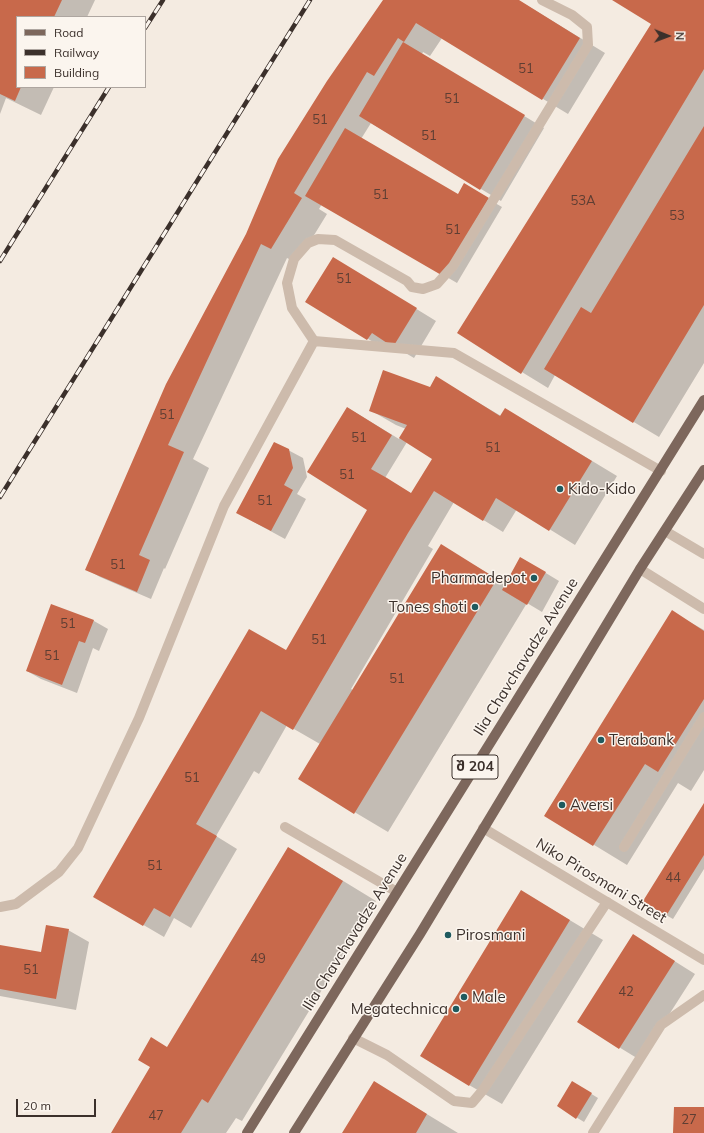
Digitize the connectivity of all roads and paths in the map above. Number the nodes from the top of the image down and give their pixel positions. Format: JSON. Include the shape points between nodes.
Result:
{"nodes":[{"id":1,"x":542,"y":0,"type":"edge"},
{"id":2,"x":314,"y":341,"type":"junction"},
{"id":3,"x":704,"y":400,"type":"edge"},
{"id":4,"x":704,"y":470,"type":"edge"},
{"id":5,"x":661,"y":471,"type":"junction"},
{"id":6,"x":665,"y":531,"type":"junction"},
{"id":7,"x":704,"y":554,"type":"edge"},
{"id":8,"x":640,"y":569,"type":"junction"},
{"id":9,"x":704,"y":609,"type":"edge"},
{"id":10,"x":704,"y":717,"type":"edge"},
{"id":11,"x":285,"y":826,"type":"dead end"},
{"id":12,"x":483,"y":828,"type":"junction"},
{"id":13,"x":624,"y":847,"type":"dead end"},
{"id":14,"x":397,"y":892,"type":"junction"},
{"id":15,"x":607,"y":902,"type":"junction"},
{"id":16,"x":0,"y":907,"type":"edge"},
{"id":17,"x":704,"y":960,"type":"edge"},
{"id":18,"x":704,"y":995,"type":"edge"},
{"id":19,"x":353,"y":1038,"type":"junction"},
{"id":20,"x":247,"y":1133,"type":"edge"},
{"id":21,"x":294,"y":1133,"type":"edge"},
{"id":22,"x":593,"y":1133,"type":"edge"}],
"edges":[{"from":1,"to":2,"type":"street","via":[[572,15],[587,27],[588,45],[453,266],[437,284],[423,289],[412,287],[407,281],[335,240],[318,238],[308,243],[294,259],[287,283],[292,308]]},
{"from":2,"to":5,"type":"street","via":[[454,353]]},
{"from":2,"to":16,"type":"street","via":[[224,506],[139,718],[78,848],[60,872],[16,904]]},
{"from":3,"to":5,"type":"main road","name":"Ilia Chavchavadze Avenue","number":"შ 204"},
{"from":4,"to":6,"type":"main road","number":"შ 204"},
{"from":5,"to":14,"type":"main road","name":"Ilia Chavchavadze Avenue","number":"შ 204"},
{"from":6,"to":7,"type":"street"},
{"from":6,"to":8,"type":"main road","number":"შ 204"},
{"from":8,"to":9,"type":"street"},
{"from":8,"to":12,"type":"main road","number":"შ 204"},
{"from":10,"to":13,"type":"street"},
{"from":11,"to":14,"type":"street"},
{"from":12,"to":15,"type":"street","name":"Niko Pirosmani Street"},
{"from":12,"to":19,"type":"main road","number":"შ 204","via":[[420,934]]},
{"from":14,"to":20,"type":"main road","name":"Ilia Chavchavadze Avenue","number":"შ 204"},
{"from":15,"to":17,"type":"street","name":"Niko Pirosmani Street"},
{"from":15,"to":19,"type":"street","via":[[472,1103],[454,1101],[387,1055]]},
{"from":18,"to":22,"type":"street","via":[[661,1025]]},
{"from":19,"to":21,"type":"main road","number":"შ 204"}]}
